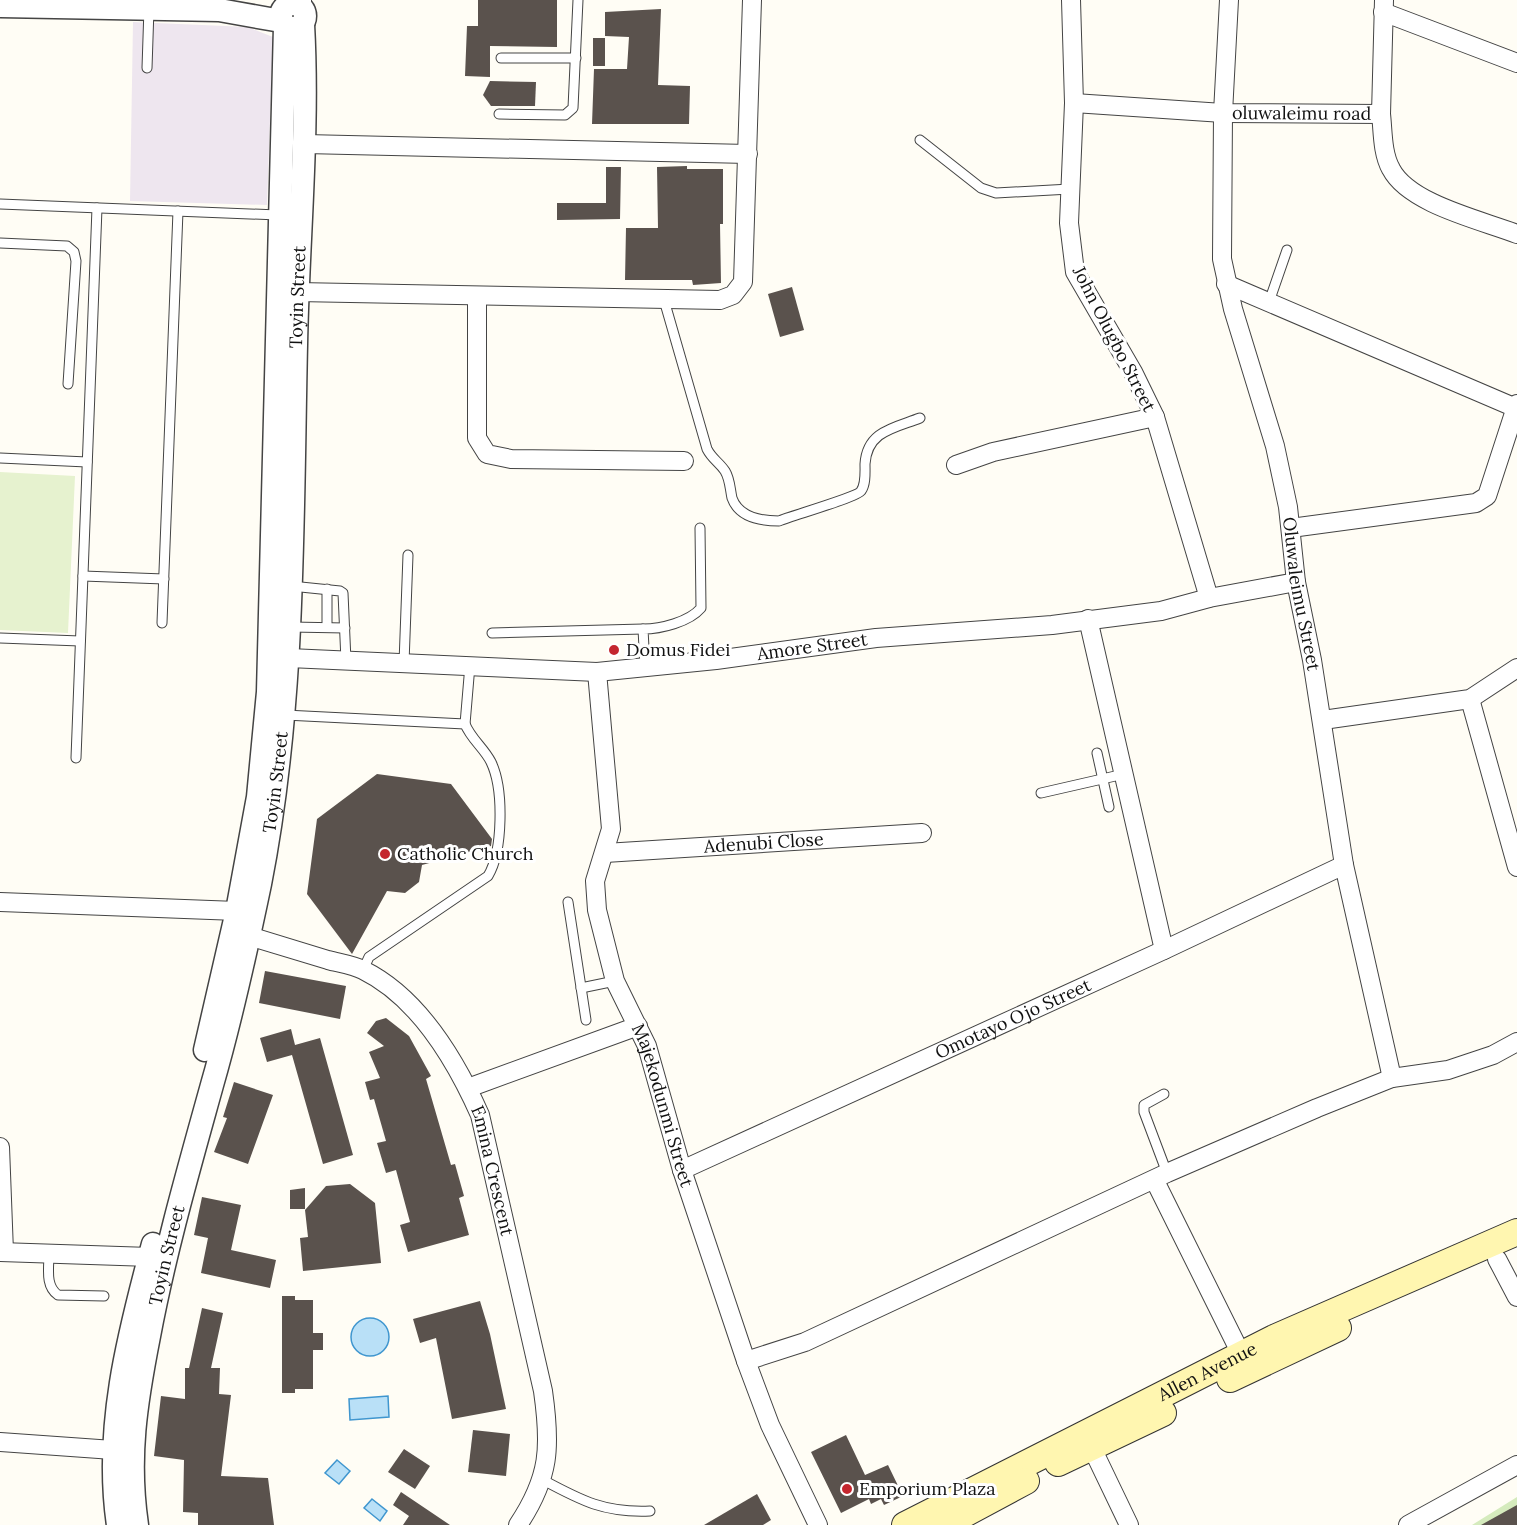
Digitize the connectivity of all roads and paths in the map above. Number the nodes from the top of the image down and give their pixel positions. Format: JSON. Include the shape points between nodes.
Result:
{"nodes":[{"id":1,"x":251,"y":0,"type":"edge"},
{"id":2,"x":578,"y":0,"type":"edge"},
{"id":3,"x":753,"y":0,"type":"edge"},
{"id":4,"x":1071,"y":0,"type":"edge"},
{"id":5,"x":1229,"y":0,"type":"edge"},
{"id":6,"x":0,"y":6,"type":"edge"},
{"id":7,"x":1383,"y":6,"type":"edge"},
{"id":8,"x":149,"y":8,"type":"junction"},
{"id":9,"x":293,"y":11,"type":"edge"},
{"id":10,"x":501,"y":58,"type":"dead end"},
{"id":11,"x":576,"y":58,"type":"junction"},
{"id":12,"x":1517,"y":63,"type":"edge"},
{"id":13,"x":147,"y":68,"type":"dead end"},
{"id":14,"x":1074,"y":103,"type":"junction"},
{"id":15,"x":1223,"y":113,"type":"junction"},
{"id":16,"x":499,"y":114,"type":"dead end"},
{"id":17,"x":1381,"y":114,"type":"junction"},
{"id":18,"x":920,"y":140,"type":"dead end"},
{"id":19,"x":305,"y":144,"type":"junction"},
{"id":20,"x":748,"y":154,"type":"junction"},
{"id":21,"x":1070,"y":189,"type":"junction"},
{"id":22,"x":0,"y":204,"type":"edge"},
{"id":23,"x":97,"y":208,"type":"junction"},
{"id":24,"x":178,"y":211,"type":"junction"},
{"id":25,"x":278,"y":215,"type":"junction"},
{"id":26,"x":1517,"y":234,"type":"edge"},
{"id":27,"x":0,"y":243,"type":"edge"},
{"id":28,"x":1287,"y":250,"type":"dead end"},
{"id":29,"x":1226,"y":284,"type":"junction"},
{"id":30,"x":297,"y":292,"type":"junction"},
{"id":31,"x":477,"y":298,"type":"junction"},
{"id":32,"x":664,"y":300,"type":"junction"},
{"id":33,"x":1269,"y":302,"type":"junction"},
{"id":34,"x":68,"y":384,"type":"dead end"},
{"id":35,"x":1516,"y":406,"type":"edge"},
{"id":36,"x":1155,"y":417,"type":"junction"},
{"id":37,"x":920,"y":418,"type":"dead end"},
{"id":38,"x":0,"y":458,"type":"edge"},
{"id":39,"x":684,"y":460,"type":"dead end"},
{"id":40,"x":87,"y":462,"type":"junction"},
{"id":41,"x":956,"y":465,"type":"dead end"},
{"id":42,"x":700,"y":528,"type":"dead end"},
{"id":43,"x":1291,"y":528,"type":"junction"},
{"id":44,"x":408,"y":555,"type":"dead end"},
{"id":45,"x":83,"y":576,"type":"junction"},
{"id":46,"x":164,"y":579,"type":"junction"},
{"id":47,"x":1296,"y":582,"type":"junction"},
{"id":48,"x":291,"y":586,"type":"junction"},
{"id":49,"x":327,"y":590,"type":"junction"},
{"id":50,"x":1209,"y":598,"type":"junction"},
{"id":51,"x":1088,"y":619,"type":"junction"},
{"id":52,"x":162,"y":623,"type":"dead end"},
{"id":53,"x":290,"y":627,"type":"junction"},
{"id":54,"x":327,"y":627,"type":"junction"},
{"id":55,"x":345,"y":628,"type":"junction"},
{"id":56,"x":643,"y":628,"type":"junction"},
{"id":57,"x":492,"y":633,"type":"dead end"},
{"id":58,"x":0,"y":638,"type":"edge"},
{"id":59,"x":81,"y":641,"type":"junction"},
{"id":60,"x":289,"y":658,"type":"junction"},
{"id":61,"x":346,"y":661,"type":"junction"},
{"id":62,"x":404,"y":663,"type":"junction"},
{"id":63,"x":470,"y":665,"type":"junction"},
{"id":64,"x":645,"y":667,"type":"junction"},
{"id":65,"x":1517,"y":668,"type":"edge"},
{"id":66,"x":597,"y":672,"type":"junction"},
{"id":67,"x":1470,"y":699,"type":"junction"},
{"id":68,"x":285,"y":715,"type":"junction"},
{"id":69,"x":1323,"y":720,"type":"junction"},
{"id":70,"x":465,"y":724,"type":"junction"},
{"id":71,"x":1097,"y":753,"type":"dead end"},
{"id":72,"x":76,"y":758,"type":"dead end"},
{"id":73,"x":1124,"y":774,"type":"junction"},
{"id":74,"x":1104,"y":779,"type":"junction"},
{"id":75,"x":1041,"y":793,"type":"dead end"},
{"id":76,"x":1109,"y":807,"type":"dead end"},
{"id":77,"x":922,"y":833,"type":"dead end"},
{"id":78,"x":1514,"y":846,"type":"edge"},
{"id":79,"x":605,"y":853,"type":"junction"},
{"id":80,"x":1344,"y":865,"type":"junction"},
{"id":81,"x":1517,"y":867,"type":"edge"},
{"id":82,"x":0,"y":902,"type":"edge"},
{"id":83,"x":568,"y":902,"type":"dead end"},
{"id":84,"x":237,"y":911,"type":"junction"},
{"id":85,"x":249,"y":936,"type":"junction"},
{"id":86,"x":1164,"y":950,"type":"junction"},
{"id":87,"x":363,"y":970,"type":"junction"},
{"id":88,"x":615,"y":981,"type":"junction"},
{"id":89,"x":581,"y":988,"type":"junction"},
{"id":90,"x":586,"y":1020,"type":"dead end"},
{"id":91,"x":638,"y":1026,"type":"junction"},
{"id":92,"x":1517,"y":1042,"type":"edge"},
{"id":93,"x":1392,"y":1078,"type":"junction"},
{"id":94,"x":468,"y":1088,"type":"junction"},
{"id":95,"x":1164,"y":1094,"type":"dead end"},
{"id":96,"x":0,"y":1147,"type":"edge"},
{"id":97,"x":682,"y":1170,"type":"junction"},
{"id":98,"x":1161,"y":1177,"type":"junction"},
{"id":99,"x":1517,"y":1232,"type":"edge"},
{"id":100,"x":2,"y":1252,"type":"edge"},
{"id":101,"x":49,"y":1254,"type":"junction"},
{"id":102,"x":1507,"y":1255,"type":"edge"},
{"id":103,"x":150,"y":1257,"type":"junction"},
{"id":104,"x":104,"y":1296,"type":"dead end"},
{"id":105,"x":1517,"y":1297,"type":"edge"},
{"id":106,"x":1241,"y":1354,"type":"junction"},
{"id":107,"x":746,"y":1361,"type":"junction"},
{"id":108,"x":0,"y":1443,"type":"edge"},
{"id":109,"x":1092,"y":1448,"type":"junction"},
{"id":110,"x":113,"y":1450,"type":"junction"},
{"id":111,"x":1517,"y":1465,"type":"edge"},
{"id":112,"x":543,"y":1480,"type":"junction"},
{"id":113,"x":650,"y":1511,"type":"dead end"},
{"id":114,"x":118,"y":1525,"type":"edge"},
{"id":115,"x":137,"y":1525,"type":"edge"},
{"id":116,"x":518,"y":1525,"type":"edge"},
{"id":117,"x":818,"y":1525,"type":"edge"},
{"id":118,"x":904,"y":1525,"type":"edge"},
{"id":119,"x":944,"y":1525,"type":"edge"},
{"id":120,"x":1129,"y":1525,"type":"edge"},
{"id":121,"x":1408,"y":1525,"type":"edge"}],
"edges":[{"from":1,"to":9,"type":"street"},
{"from":2,"to":11,"type":"lane"},
{"from":3,"to":20,"type":"street"},
{"from":4,"to":14,"type":"street","name":"John Olugbo Street"},
{"from":5,"to":15,"type":"street","name":"oluwaleimu road"},
{"from":6,"to":8,"type":"street"},
{"from":7,"to":12,"type":"street"},
{"from":7,"to":17,"type":"street","name":"oluwaleimu road"},
{"from":8,"to":9,"type":"street"},
{"from":8,"to":13,"type":"lane"},
{"from":9,"to":19,"type":"street","name":"Toyin Street"},
{"from":9,"to":25,"type":"street","name":"Toyin Street"},
{"from":10,"to":11,"type":"lane"},
{"from":11,"to":16,"type":"lane","via":[[573,108],[566,115]]},
{"from":14,"to":15,"type":"street"},
{"from":14,"to":21,"type":"street","name":"John Olugbo Street"},
{"from":15,"to":17,"type":"street","name":"oluwaleimu road"},
{"from":15,"to":29,"type":"street","name":"Oluwaleimu Street","via":[[1222,259]]},
{"from":17,"to":26,"type":"street","via":[[1390,168],[1409,189],[1426,200]]},
{"from":18,"to":21,"type":"lane","via":[[981,188],[996,193]]},
{"from":19,"to":20,"type":"street"},
{"from":19,"to":30,"type":"street","name":"Toyin Street"},
{"from":20,"to":32,"type":"street","via":[[743,282],[733,295],[720,300]]},
{"from":21,"to":36,"type":"street","name":"John Olugbo Street","via":[[1070,245],[1075,272]]},
{"from":22,"to":23,"type":"lane"},
{"from":23,"to":24,"type":"lane"},
{"from":23,"to":40,"type":"lane"},
{"from":24,"to":25,"type":"lane"},
{"from":24,"to":46,"type":"lane"},
{"from":25,"to":84,"type":"street","name":"Toyin Street","via":[[268,692],[258,797]]},
{"from":27,"to":34,"type":"lane","via":[[67,246],[74,252]]},
{"from":28,"to":33,"type":"lane"},
{"from":29,"to":33,"type":"street"},
{"from":29,"to":43,"type":"street","name":"Oluwaleimu Street","via":[[1275,446]]},
{"from":30,"to":31,"type":"street"},
{"from":30,"to":48,"type":"street","name":"Toyin Street"},
{"from":31,"to":32,"type":"street"},
{"from":31,"to":39,"type":"street","via":[[477,438],[487,454],[511,459]]},
{"from":32,"to":37,"type":"lane","via":[[707,449],[724,470],[733,500],[744,514],[779,520],[856,496],[864,484],[870,442]]},
{"from":33,"to":35,"type":"street"},
{"from":35,"to":43,"type":"street","via":[[1487,496],[1476,503]]},
{"from":36,"to":41,"type":"street","via":[[993,452]]},
{"from":36,"to":50,"type":"street","name":"John Olugbo Street"},
{"from":38,"to":40,"type":"lane"},
{"from":40,"to":45,"type":"lane"},
{"from":42,"to":56,"type":"lane","via":[[701,608],[657,628]]},
{"from":43,"to":47,"type":"street","name":"Oluwaleimu Street"},
{"from":44,"to":62,"type":"lane"},
{"from":45,"to":46,"type":"lane"},
{"from":45,"to":59,"type":"lane"},
{"from":46,"to":52,"type":"lane"},
{"from":47,"to":50,"type":"street","name":"Amore Street"},
{"from":47,"to":69,"type":"street","name":"Oluwaleimu Street"},
{"from":48,"to":49,"type":"lane"},
{"from":48,"to":53,"type":"street","name":"Toyin Street"},
{"from":49,"to":54,"type":"lane"},
{"from":49,"to":55,"type":"lane","via":[[343,593]]},
{"from":50,"to":51,"type":"street","name":"Amore Street","via":[[1161,611]]},
{"from":51,"to":64,"type":"street","name":"Amore Street","via":[[876,638]]},
{"from":51,"to":73,"type":"street"},
{"from":53,"to":54,"type":"lane"},
{"from":53,"to":60,"type":"street","name":"Toyin Street"},
{"from":54,"to":55,"type":"lane"},
{"from":55,"to":61,"type":"lane"},
{"from":56,"to":57,"type":"lane"},
{"from":56,"to":64,"type":"lane"},
{"from":58,"to":59,"type":"lane"},
{"from":59,"to":72,"type":"lane"},
{"from":60,"to":61,"type":"street","name":"Amore Street"},
{"from":60,"to":68,"type":"street","name":"Toyin Street"},
{"from":61,"to":62,"type":"street","name":"Amore Street"},
{"from":62,"to":63,"type":"street","name":"Amore Street"},
{"from":63,"to":66,"type":"street","name":"Amore Street"},
{"from":63,"to":70,"type":"lane"},
{"from":64,"to":66,"type":"street","name":"Amore Street"},
{"from":65,"to":67,"type":"street"},
{"from":66,"to":79,"type":"street","name":"Majekodunmi Street","via":[[611,829]]},
{"from":67,"to":69,"type":"street"},
{"from":67,"to":78,"type":"street"},
{"from":68,"to":70,"type":"lane"},
{"from":68,"to":85,"type":"street","name":"Toyin Street","via":[[275,799]]},
{"from":69,"to":80,"type":"street","name":"Oluwaleimu Street"},
{"from":70,"to":87,"type":"lane","via":[[470,736],[486,752],[497,781],[500,824],[495,863],[488,876],[369,957]]},
{"from":71,"to":74,"type":"lane"},
{"from":73,"to":74,"type":"lane"},
{"from":73,"to":86,"type":"street"},
{"from":74,"to":75,"type":"lane"},
{"from":74,"to":76,"type":"lane"},
{"from":77,"to":79,"type":"street","name":"Adenubi Close"},
{"from":78,"to":81,"type":"street"},
{"from":79,"to":88,"type":"street","name":"Majekodunmi Street","via":[[595,880],[597,910]]},
{"from":80,"to":86,"type":"street","name":"Omotayo Ojo Street"},
{"from":80,"to":93,"type":"street","name":"Oluwaleimu Street"},
{"from":82,"to":84,"type":"street"},
{"from":83,"to":89,"type":"lane"},
{"from":84,"to":103,"type":"street","name":"Toyin Street"},
{"from":85,"to":87,"type":"street","name":"Emina Crescent"},
{"from":85,"to":115,"type":"street","name":"Toyin Street","via":[[179,1201],[134,1412],[131,1463]]},
{"from":86,"to":97,"type":"street","name":"Omotayo Ojo Street"},
{"from":87,"to":94,"type":"street","name":"Emina Crescent","via":[[406,1000]]},
{"from":88,"to":89,"type":"lane"},
{"from":88,"to":91,"type":"street","name":"Majekodunmi Street"},
{"from":89,"to":90,"type":"lane"},
{"from":91,"to":94,"type":"street"},
{"from":91,"to":97,"type":"street","name":"Majekodunmi Street"},
{"from":92,"to":93,"type":"street","via":[[1448,1070]]},
{"from":93,"to":98,"type":"street"},
{"from":94,"to":112,"type":"street","name":"Emina Crescent","via":[[480,1114],[543,1391],[548,1423]]},
{"from":95,"to":98,"type":"lane","via":[[1144,1105]]},
{"from":96,"to":100,"type":"street"},
{"from":97,"to":107,"type":"street","name":"Majekodunmi Street"},
{"from":98,"to":106,"type":"street"},
{"from":98,"to":107,"type":"street","via":[[816,1337]]},
{"from":99,"to":106,"type":"main road","name":"Allen Avenue"},
{"from":100,"to":101,"type":"street"},
{"from":101,"to":103,"type":"street"},
{"from":101,"to":104,"type":"lane","via":[[52,1291]]},
{"from":102,"to":105,"type":"street"},
{"from":102,"to":109,"type":"main road","name":"Allen Avenue","via":[[1259,1365]]},
{"from":103,"to":110,"type":"street","name":"Toyin Street","via":[[125,1361]]},
{"from":106,"to":118,"type":"main road","name":"Allen Avenue"},
{"from":107,"to":117,"type":"street","name":"Majekodunmi Street","via":[[770,1425]]},
{"from":108,"to":110,"type":"street"},
{"from":109,"to":119,"type":"main road","name":"Allen Avenue"},
{"from":109,"to":120,"type":"street"},
{"from":110,"to":114,"type":"street","name":"Toyin Street"},
{"from":111,"to":121,"type":"street"},
{"from":112,"to":113,"type":"lane","via":[[598,1507],[622,1512]]},
{"from":112,"to":116,"type":"street","name":"Emina Crescent","via":[[536,1499]]}]}
